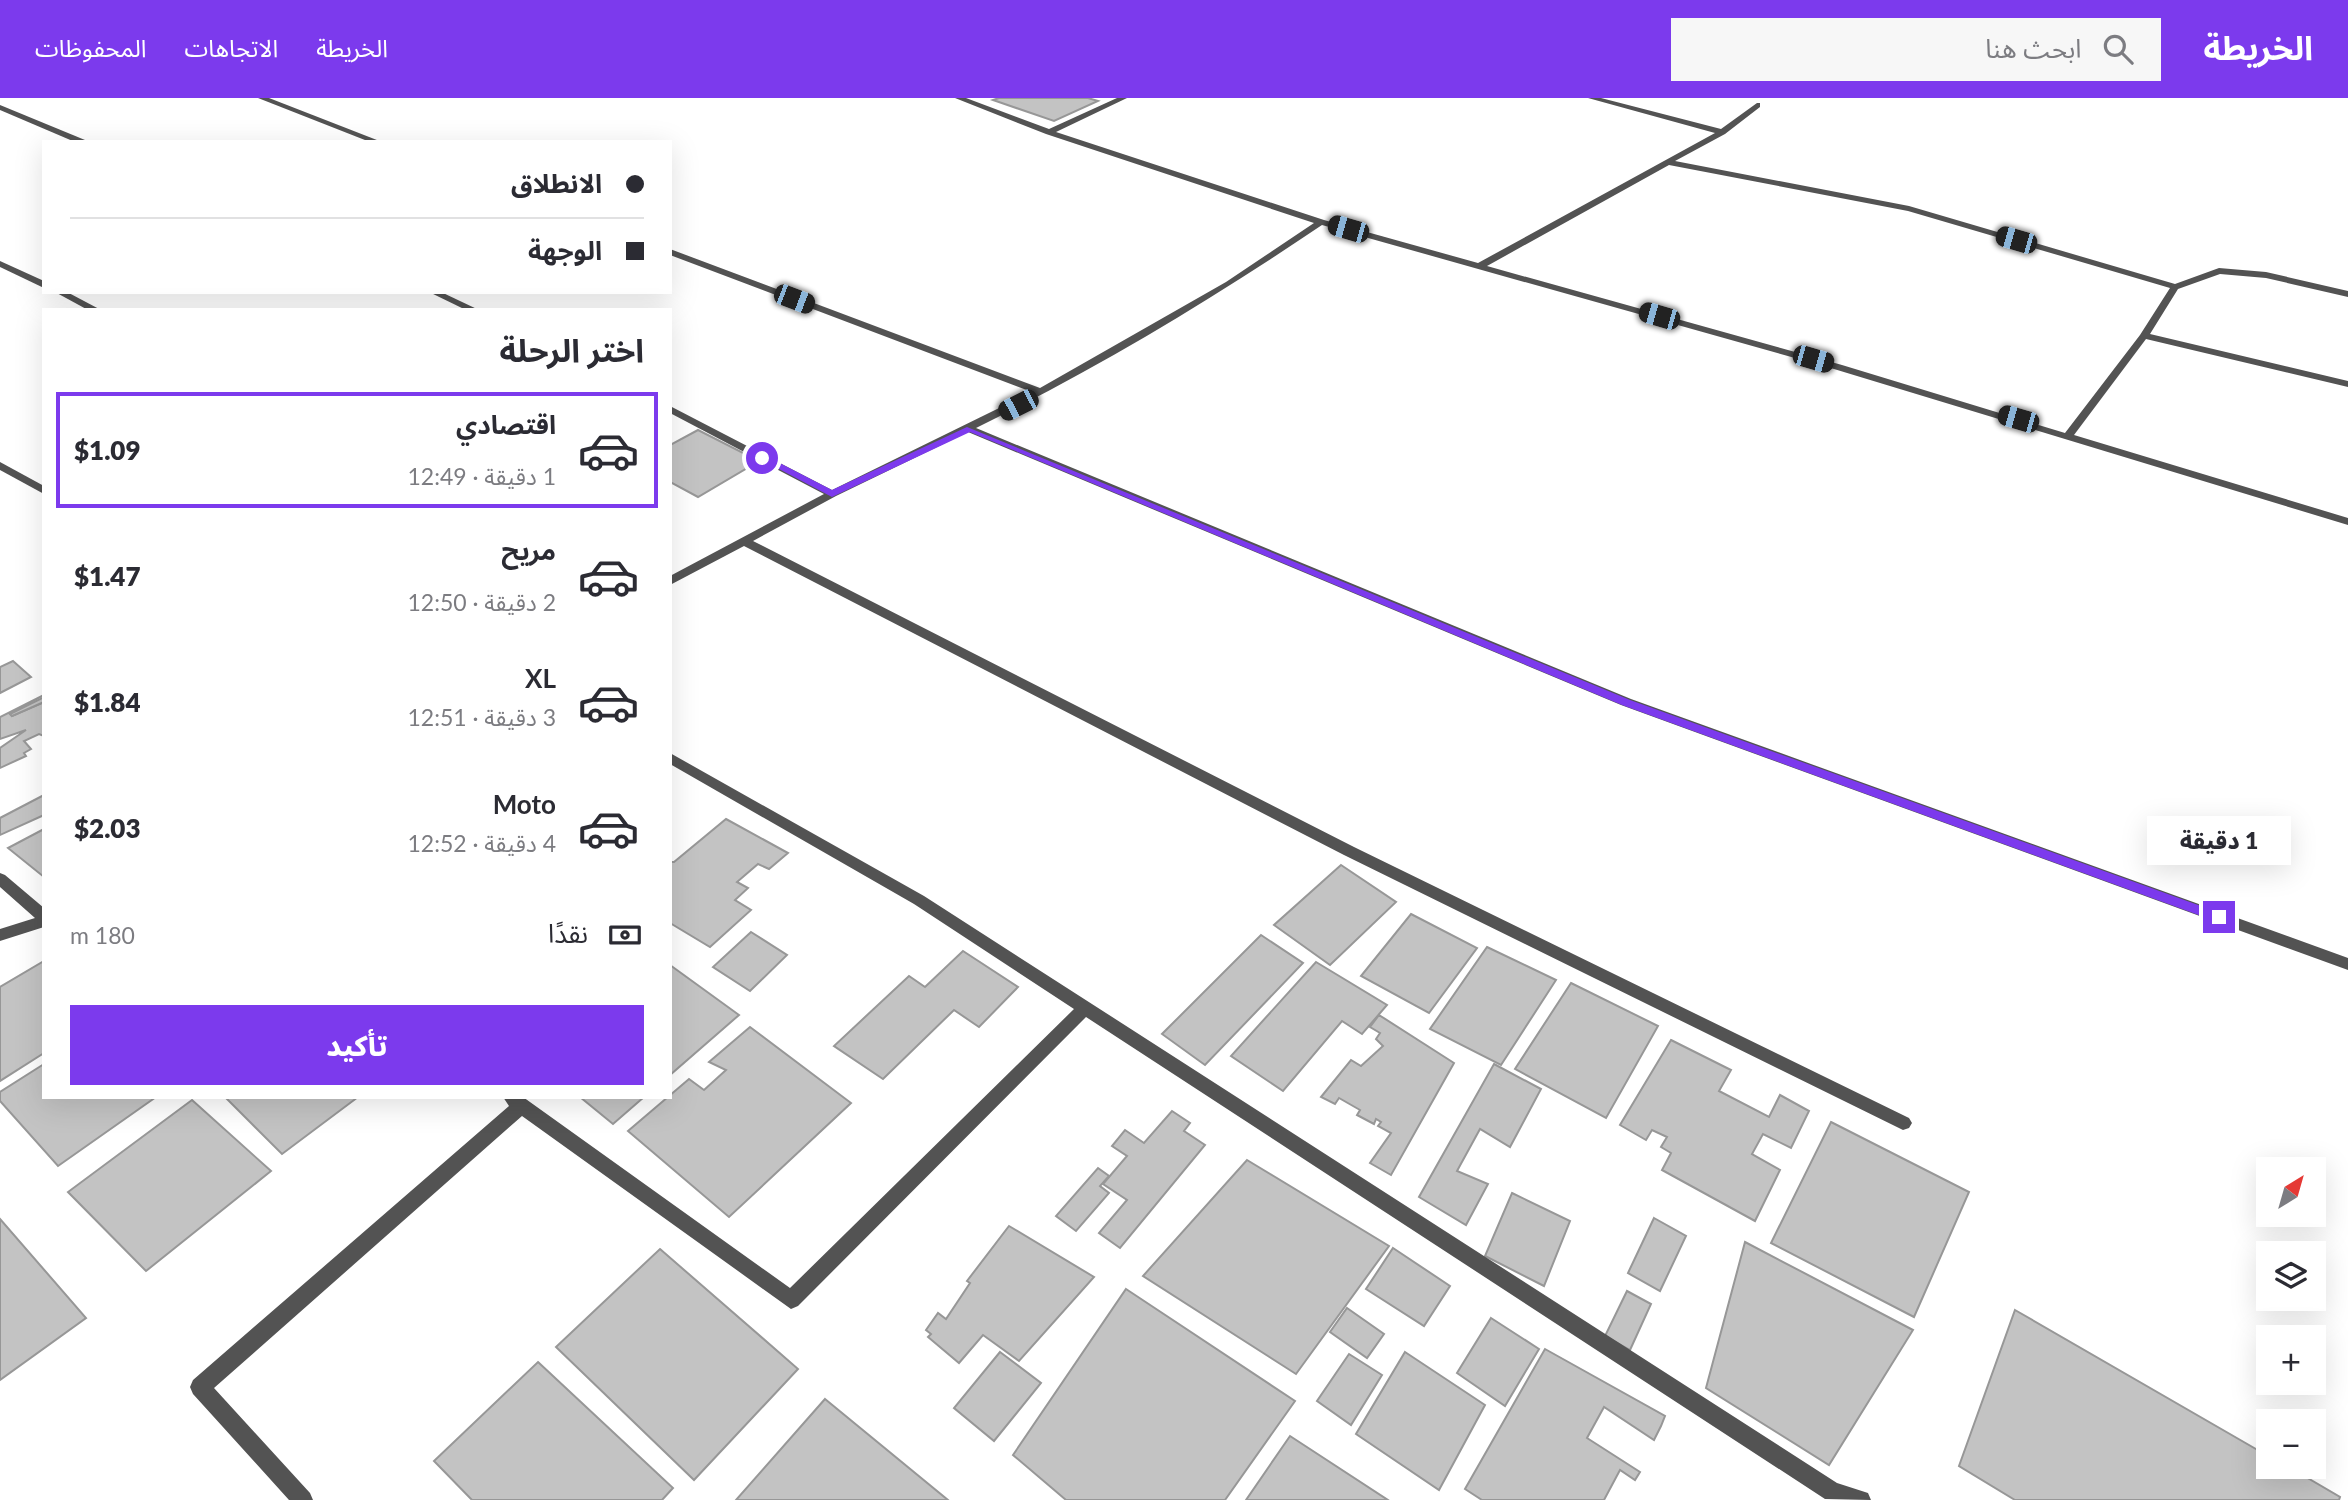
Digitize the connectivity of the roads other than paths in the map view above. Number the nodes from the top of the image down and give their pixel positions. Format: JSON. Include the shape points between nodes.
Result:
{"nodes":[{"id":1,"x":262,"y":98,"type":"edge"},
{"id":2,"x":958,"y":98,"type":"edge"},
{"id":3,"x":1123,"y":98,"type":"edge"},
{"id":4,"x":1592,"y":98,"type":"edge"},
{"id":5,"x":1756,"y":105,"type":"dead end"},
{"id":6,"x":0,"y":107,"type":"edge"},
{"id":7,"x":1049,"y":132,"type":"junction"},
{"id":8,"x":1722,"y":132,"type":"junction"},
{"id":9,"x":77,"y":140,"type":"edge"},
{"id":10,"x":373,"y":140,"type":"edge"},
{"id":11,"x":1667,"y":162,"type":"junction"},
{"id":12,"x":1321,"y":222,"type":"junction"},
{"id":13,"x":672,"y":253,"type":"edge"},
{"id":14,"x":0,"y":264,"type":"edge"},
{"id":15,"x":1480,"y":266,"type":"junction"},
{"id":16,"x":42,"y":284,"type":"edge"},
{"id":17,"x":2175,"y":287,"type":"junction"},
{"id":18,"x":63,"y":294,"type":"edge"},
{"id":19,"x":438,"y":294,"type":"edge"},
{"id":20,"x":2348,"y":294,"type":"edge"},
{"id":21,"x":92,"y":308,"type":"edge"},
{"id":22,"x":469,"y":308,"type":"edge"},
{"id":23,"x":2144,"y":336,"type":"junction"},
{"id":24,"x":2348,"y":384,"type":"edge"},
{"id":25,"x":1041,"y":392,"type":"junction"},
{"id":26,"x":672,"y":410,"type":"edge"},
{"id":27,"x":970,"y":429,"type":"junction"},
{"id":28,"x":2069,"y":435,"type":"junction"},
{"id":29,"x":0,"y":465,"type":"edge"},
{"id":30,"x":42,"y":490,"type":"edge"},
{"id":31,"x":832,"y":494,"type":"junction"},
{"id":32,"x":2348,"y":522,"type":"edge"},
{"id":33,"x":744,"y":541,"type":"junction"},
{"id":34,"x":672,"y":580,"type":"edge"},
{"id":35,"x":672,"y":759,"type":"edge"},
{"id":36,"x":0,"y":879,"type":"edge"},
{"id":37,"x":42,"y":917,"type":"edge"},
{"id":38,"x":42,"y":920,"type":"edge"},
{"id":39,"x":0,"y":935,"type":"edge"},
{"id":40,"x":2348,"y":964,"type":"edge"},
{"id":41,"x":1085,"y":1008,"type":"junction"},
{"id":42,"x":516,"y":1102,"type":"edge"},
{"id":43,"x":1903,"y":1123,"type":"dead end"},
{"id":44,"x":1830,"y":1496,"type":"edge"},
{"id":45,"x":303,"y":1500,"type":"edge"},
{"id":46,"x":1861,"y":1500,"type":"edge"}],
"edges":[{"from":1,"to":10,"type":"street"},
{"from":2,"to":7,"type":"street"},
{"from":3,"to":7,"type":"street"},
{"from":4,"to":8,"type":"street"},
{"from":5,"to":8,"type":"street"},
{"from":6,"to":9,"type":"street"},
{"from":7,"to":12,"type":"street"},
{"from":8,"to":11,"type":"street"},
{"from":11,"to":15,"type":"street"},
{"from":11,"to":17,"type":"street","via":[[1909,209]]},
{"from":12,"to":15,"type":"street"},
{"from":12,"to":25,"type":"street","via":[[1229,284]]},
{"from":13,"to":25,"type":"street"},
{"from":14,"to":16,"type":"street"},
{"from":15,"to":28,"type":"street"},
{"from":17,"to":20,"type":"street","via":[[2219,271],[2266,275]]},
{"from":17,"to":23,"type":"street"},
{"from":18,"to":21,"type":"street"},
{"from":19,"to":22,"type":"street"},
{"from":23,"to":24,"type":"street"},
{"from":23,"to":28,"type":"street"},
{"from":25,"to":27,"type":"street"},
{"from":26,"to":31,"type":"street"},
{"from":27,"to":31,"type":"street"},
{"from":27,"to":40,"type":"street","via":[[1626,702]]},
{"from":28,"to":32,"type":"street"},
{"from":29,"to":30,"type":"street"},
{"from":31,"to":33,"type":"street"},
{"from":33,"to":34,"type":"street"},
{"from":33,"to":43,"type":"street","via":[[1349,851]]},
{"from":35,"to":41,"type":"street","via":[[919,900]]},
{"from":36,"to":37,"type":"street"},
{"from":38,"to":39,"type":"street"},
{"from":41,"to":42,"type":"street","via":[[791,1300]]},
{"from":41,"to":44,"type":"street"},
{"from":42,"to":45,"type":"street","via":[[200,1387]]},
{"from":44,"to":46,"type":"street"}]}
